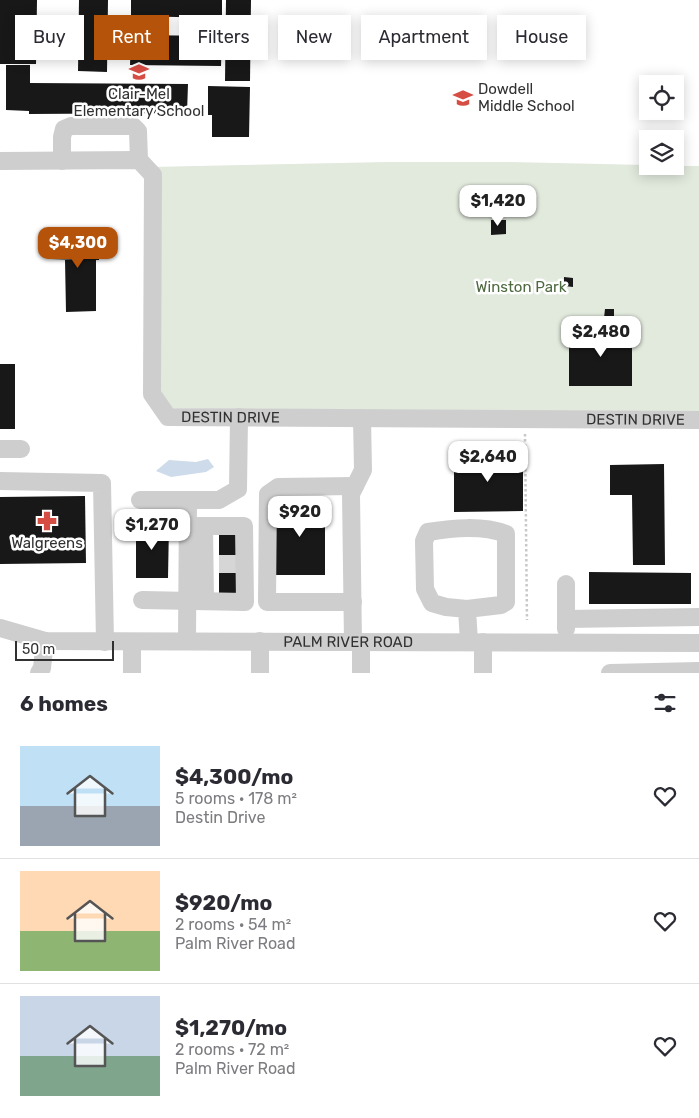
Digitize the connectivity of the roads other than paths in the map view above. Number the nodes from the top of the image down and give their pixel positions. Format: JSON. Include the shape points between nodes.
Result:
{"nodes":[{"id":1,"x":139,"y":160,"type":"junction"},
{"id":2,"x":0,"y":161,"type":"edge"},
{"id":3,"x":62,"y":161,"type":"junction"},
{"id":4,"x":239,"y":417,"type":"junction"},
{"id":5,"x":362,"y":418,"type":"junction"},
{"id":6,"x":699,"y":420,"type":"edge"},
{"id":7,"x":0,"y":449,"type":"edge"},
{"id":8,"x":21,"y":449,"type":"dead end"},
{"id":9,"x":0,"y":481,"type":"edge"},
{"id":10,"x":355,"y":486,"type":"junction"},
{"id":11,"x":140,"y":500,"type":"dead end"},
{"id":12,"x":188,"y":500,"type":"junction"},
{"id":13,"x":196,"y":526,"type":"junction"},
{"id":14,"x":566,"y":584,"type":"dead end"},
{"id":15,"x":142,"y":600,"type":"dead end"},
{"id":16,"x":196,"y":601,"type":"junction"},
{"id":17,"x":352,"y":602,"type":"junction"},
{"id":18,"x":467,"y":609,"type":"junction"},
{"id":19,"x":694,"y":618,"type":"edge"},
{"id":20,"x":566,"y":619,"type":"junction"},
{"id":21,"x":0,"y":628,"type":"edge"},
{"id":22,"x":45,"y":641,"type":"junction"},
{"id":23,"x":187,"y":641,"type":"junction"},
{"id":24,"x":260,"y":641,"type":"junction"},
{"id":25,"x":105,"y":642,"type":"junction"},
{"id":26,"x":132,"y":642,"type":"junction"},
{"id":27,"x":357,"y":642,"type":"junction"},
{"id":28,"x":476,"y":642,"type":"junction"},
{"id":29,"x":566,"y":642,"type":"junction"},
{"id":30,"x":688,"y":643,"type":"edge"},
{"id":31,"x":699,"y":671,"type":"edge"},
{"id":32,"x":674,"y":672,"type":"edge"},
{"id":33,"x":40,"y":673,"type":"edge"},
{"id":34,"x":132,"y":673,"type":"edge"},
{"id":35,"x":260,"y":673,"type":"edge"},
{"id":36,"x":361,"y":673,"type":"edge"},
{"id":37,"x":483,"y":673,"type":"edge"},
{"id":38,"x":610,"y":673,"type":"edge"}],
"edges":[{"from":1,"to":3,"type":"street"},
{"from":1,"to":3,"type":"street","via":[[138,132],[134,126],[71,126],[64,129],[62,136]]},
{"from":1,"to":4,"type":"street","name":"DESTIN DRIVE","via":[[153,175],[152,394],[168,417]]},
{"from":2,"to":3,"type":"street"},
{"from":4,"to":5,"type":"street","name":"DESTIN DRIVE"},
{"from":4,"to":12,"type":"street","via":[[238,488],[219,500]]},
{"from":5,"to":6,"type":"street","name":"DESTIN DRIVE"},
{"from":5,"to":10,"type":"street","via":[[363,470]]},
{"from":7,"to":8,"type":"street"},
{"from":9,"to":25,"type":"street","via":[[102,483]]},
{"from":10,"to":17,"type":"street","via":[[351,494]]},
{"from":10,"to":17,"type":"street","via":[[278,486],[268,494],[267,602]]},
{"from":11,"to":12,"type":"street"},
{"from":12,"to":13,"type":"street"},
{"from":13,"to":16,"type":"street"},
{"from":13,"to":16,"type":"street","via":[[212,564]]},
{"from":13,"to":16,"type":"street","via":[[244,526],[244,602]]},
{"from":14,"to":20,"type":"street"},
{"from":15,"to":16,"type":"street"},
{"from":16,"to":23,"type":"street"},
{"from":17,"to":27,"type":"street"},
{"from":18,"to":18,"type":"street","via":[[501,606],[506,602],[506,534],[487,529],[428,532],[424,541],[425,589],[432,604]]},
{"from":18,"to":28,"type":"street"},
{"from":19,"to":20,"type":"street"},
{"from":19,"to":30,"type":"street"},
{"from":20,"to":29,"type":"street"},
{"from":21,"to":22,"type":"street","name":"PALM RIVER ROAD"},
{"from":22,"to":25,"type":"street","name":"PALM RIVER ROAD"},
{"from":22,"to":33,"type":"street"},
{"from":23,"to":24,"type":"street","name":"PALM RIVER ROAD"},
{"from":23,"to":26,"type":"street","name":"PALM RIVER ROAD"},
{"from":24,"to":27,"type":"street","name":"PALM RIVER ROAD"},
{"from":24,"to":35,"type":"street"},
{"from":25,"to":26,"type":"street","name":"PALM RIVER ROAD"},
{"from":26,"to":34,"type":"street"},
{"from":27,"to":28,"type":"street","name":"PALM RIVER ROAD"},
{"from":27,"to":36,"type":"street"},
{"from":28,"to":29,"type":"street","name":"PALM RIVER ROAD"},
{"from":28,"to":37,"type":"street"},
{"from":29,"to":30,"type":"street","name":"PALM RIVER ROAD"},
{"from":30,"to":32,"type":"street"},
{"from":31,"to":32,"type":"street"},
{"from":32,"to":38,"type":"street"}]}
